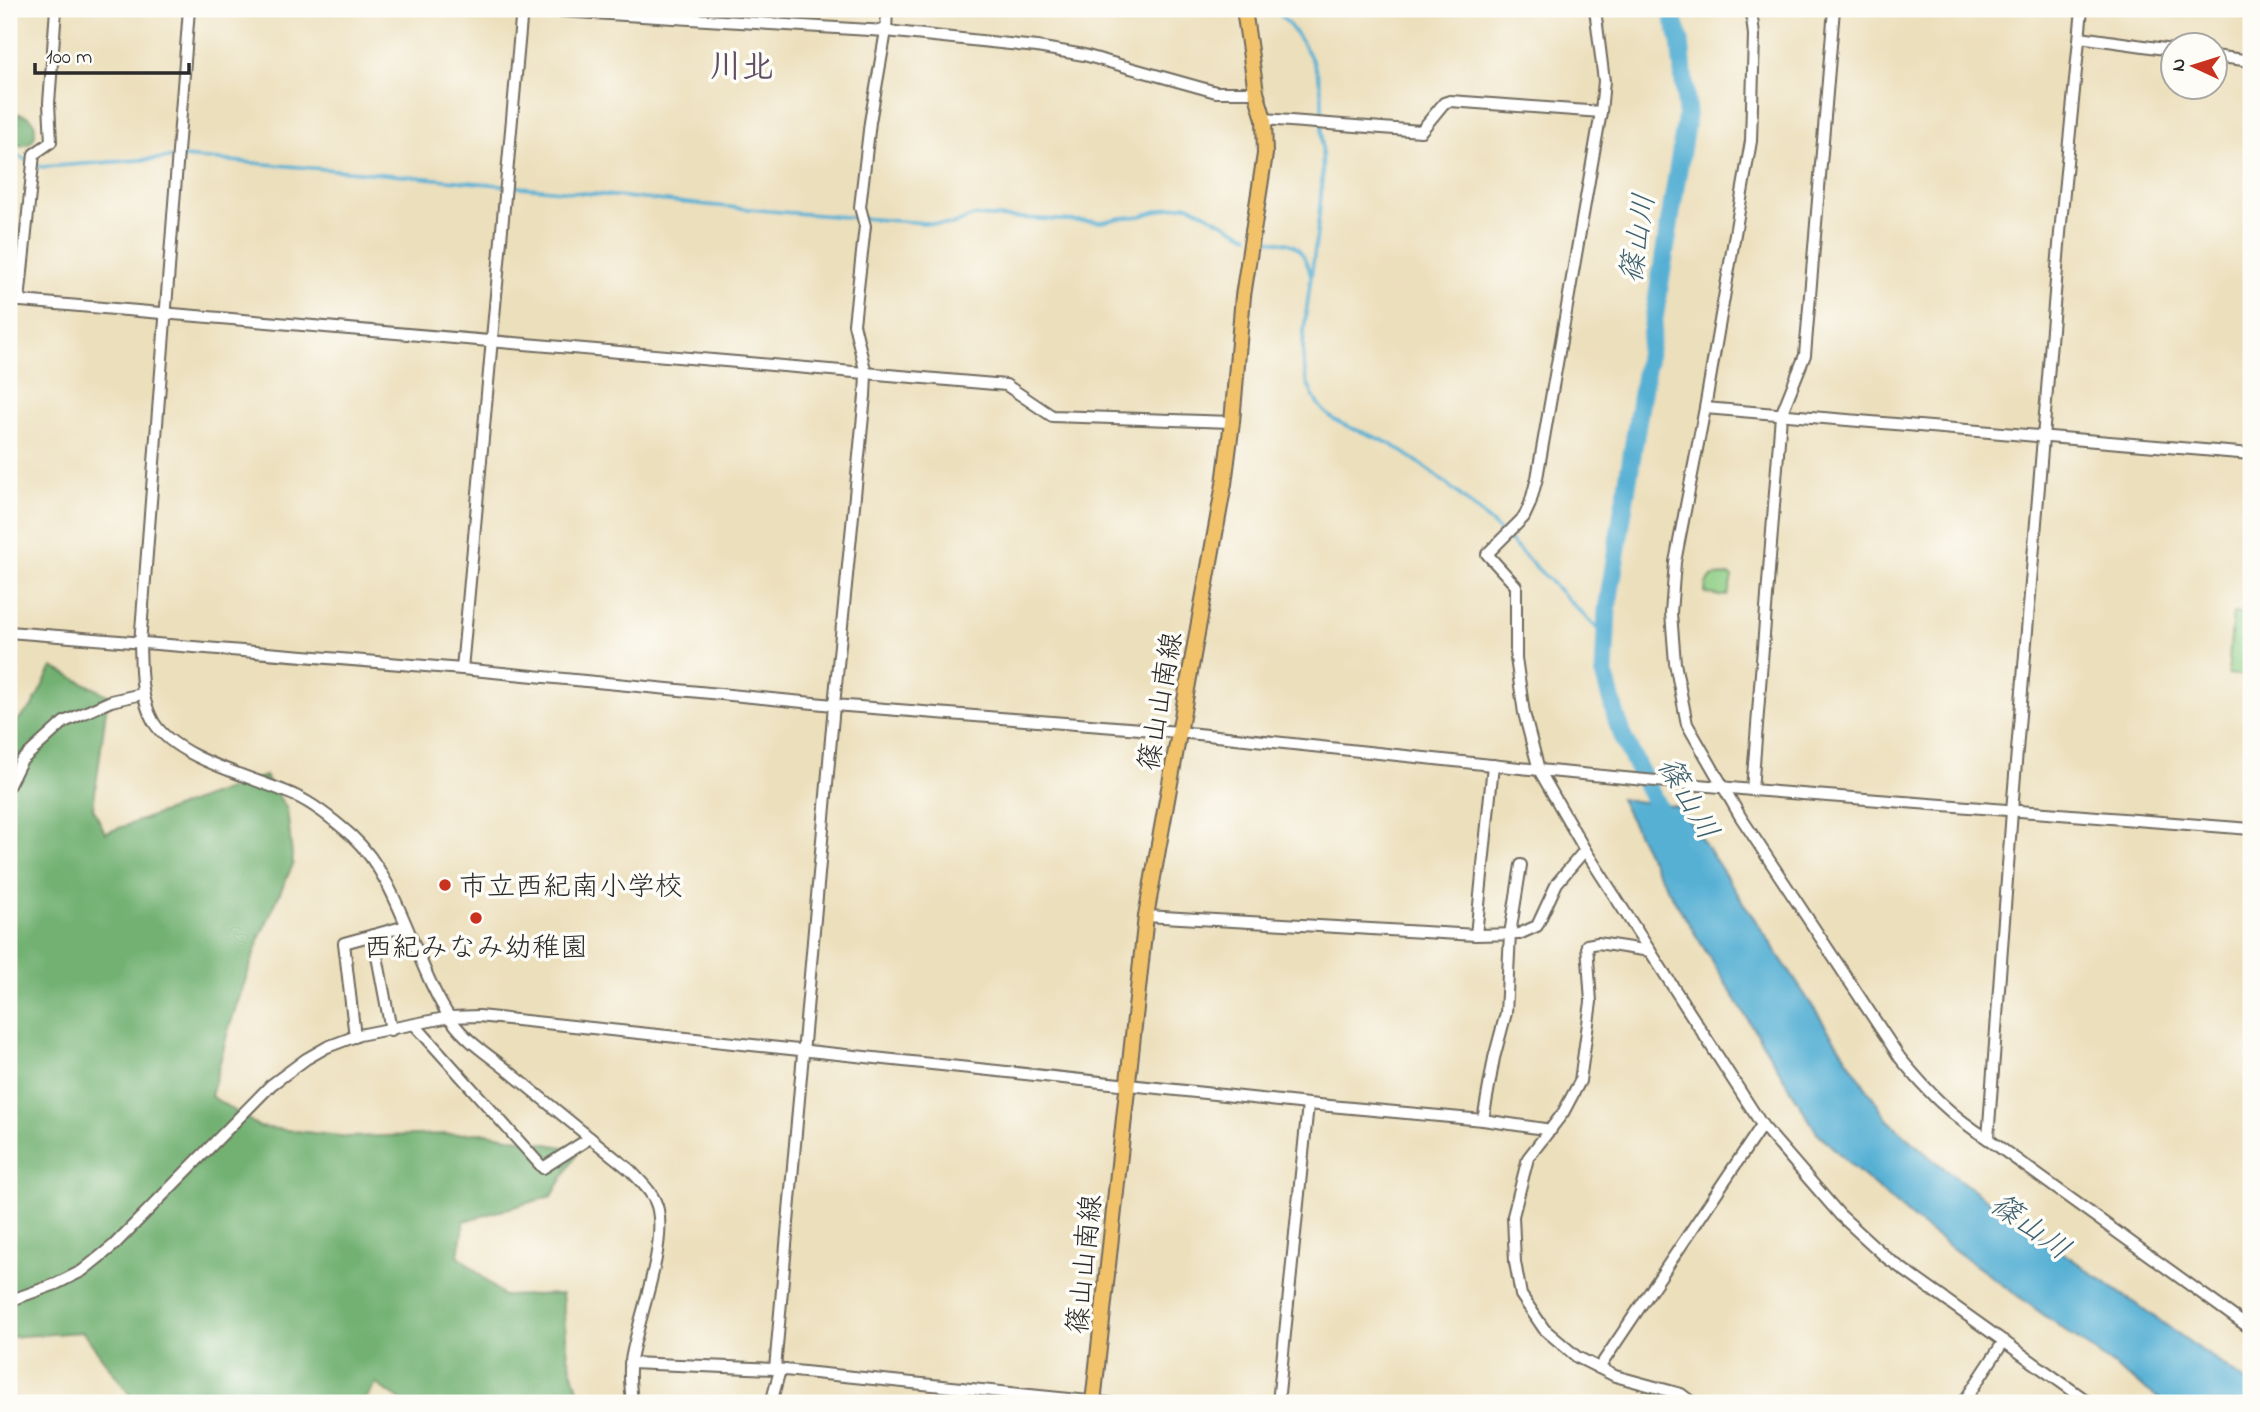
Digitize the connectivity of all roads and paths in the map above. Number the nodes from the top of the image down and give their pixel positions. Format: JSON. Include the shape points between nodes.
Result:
{"nodes":[{"id":1,"x":56,"y":9,"type":"edge"},
{"id":2,"x":189,"y":9,"type":"edge"},
{"id":3,"x":524,"y":9,"type":"edge"},
{"id":4,"x":887,"y":9,"type":"edge"},
{"id":5,"x":1244,"y":9,"type":"edge"},
{"id":6,"x":1595,"y":9,"type":"edge"},
{"id":7,"x":1751,"y":9,"type":"edge"},
{"id":8,"x":1834,"y":9,"type":"edge"},
{"id":9,"x":2082,"y":9,"type":"edge"},
{"id":10,"x":886,"y":31,"type":"junction"},
{"id":11,"x":2080,"y":37,"type":"junction"},
{"id":12,"x":2158,"y":48,"type":"edge"},
{"id":13,"x":2228,"y":58,"type":"edge"},
{"id":14,"x":2251,"y":61,"type":"edge"},
{"id":15,"x":1256,"y":92,"type":"junction"},
{"id":16,"x":1601,"y":112,"type":"junction"},
{"id":17,"x":1264,"y":119,"type":"junction"},
{"id":18,"x":14,"y":300,"type":"edge"},
{"id":19,"x":165,"y":314,"type":"junction"},
{"id":20,"x":491,"y":341,"type":"junction"},
{"id":21,"x":866,"y":374,"type":"junction"},
{"id":22,"x":1705,"y":408,"type":"junction"},
{"id":23,"x":1781,"y":415,"type":"junction"},
{"id":24,"x":1232,"y":422,"type":"junction"},
{"id":25,"x":2045,"y":437,"type":"junction"},
{"id":26,"x":2251,"y":454,"type":"edge"},
{"id":27,"x":9,"y":632,"type":"edge"},
{"id":28,"x":140,"y":644,"type":"junction"},
{"id":29,"x":462,"y":669,"type":"junction"},
{"id":30,"x":142,"y":694,"type":"junction"},
{"id":31,"x":834,"y":705,"type":"junction"},
{"id":32,"x":1179,"y":732,"type":"junction"},
{"id":33,"x":1493,"y":765,"type":"junction"},
{"id":34,"x":1544,"y":771,"type":"junction"},
{"id":35,"x":9,"y":785,"type":"edge"},
{"id":36,"x":1720,"y":787,"type":"junction"},
{"id":37,"x":1752,"y":790,"type":"junction"},
{"id":38,"x":2012,"y":811,"type":"junction"},
{"id":39,"x":2251,"y":830,"type":"edge"},
{"id":40,"x":1585,"y":850,"type":"junction"},
{"id":41,"x":1521,"y":864,"type":"dead end"},
{"id":42,"x":1146,"y":916,"type":"junction"},
{"id":43,"x":406,"y":926,"type":"junction"},
{"id":44,"x":1510,"y":934,"type":"junction"},
{"id":45,"x":373,"y":935,"type":"junction"},
{"id":46,"x":1476,"y":935,"type":"junction"},
{"id":47,"x":1650,"y":951,"type":"junction"},
{"id":48,"x":450,"y":1017,"type":"junction"},
{"id":49,"x":415,"y":1025,"type":"junction"},
{"id":50,"x":391,"y":1030,"type":"junction"},
{"id":51,"x":355,"y":1037,"type":"junction"},
{"id":52,"x":804,"y":1051,"type":"junction"},
{"id":53,"x":1128,"y":1083,"type":"junction"},
{"id":54,"x":1308,"y":1104,"type":"junction"},
{"id":55,"x":1483,"y":1120,"type":"junction"},
{"id":56,"x":1762,"y":1125,"type":"junction"},
{"id":57,"x":1551,"y":1130,"type":"junction"},
{"id":58,"x":590,"y":1138,"type":"junction"},
{"id":59,"x":1988,"y":1139,"type":"junction"},
{"id":60,"x":9,"y":1304,"type":"edge"},
{"id":61,"x":2251,"y":1329,"type":"edge"},
{"id":62,"x":2004,"y":1341,"type":"junction"},
{"id":63,"x":630,"y":1363,"type":"junction"},
{"id":64,"x":1599,"y":1368,"type":"junction"},
{"id":65,"x":777,"y":1369,"type":"junction"},
{"id":66,"x":1093,"y":1402,"type":"edge"},
{"id":67,"x":632,"y":1403,"type":"edge"},
{"id":68,"x":771,"y":1403,"type":"edge"},
{"id":69,"x":1109,"y":1403,"type":"edge"},
{"id":70,"x":1278,"y":1403,"type":"edge"},
{"id":71,"x":1693,"y":1403,"type":"edge"},
{"id":72,"x":1963,"y":1403,"type":"edge"},
{"id":73,"x":2090,"y":1403,"type":"edge"}],
"edges":[{"from":1,"to":18,"type":"street","via":[[51,142],[34,153]]},
{"from":2,"to":19,"type":"street"},
{"from":3,"to":10,"type":"street"},
{"from":3,"to":20,"type":"street"},
{"from":4,"to":10,"type":"street"},
{"from":5,"to":15,"type":"main road","name":"篠山山南線"},
{"from":6,"to":16,"type":"street","via":[[1604,81]]},
{"from":7,"to":22,"type":"street","via":[[1751,141]]},
{"from":8,"to":23,"type":"street","via":[[1805,355]]},
{"from":9,"to":11,"type":"street"},
{"from":10,"to":15,"type":"street","via":[[1038,47],[1084,55],[1216,92]]},
{"from":10,"to":21,"type":"street","via":[[860,207],[864,226],[854,324]]},
{"from":11,"to":12,"type":"street"},
{"from":11,"to":25,"type":"street"},
{"from":13,"to":14,"type":"street"},
{"from":15,"to":17,"type":"main road","name":"篠山山南線"},
{"from":16,"to":17,"type":"street","via":[[1450,101],[1421,131]]},
{"from":16,"to":34,"type":"street","via":[[1537,478],[1519,523],[1487,554],[1516,586],[1517,658],[1524,713]]},
{"from":17,"to":24,"type":"main road","name":"篠山山南線","via":[[1265,154],[1243,296]]},
{"from":18,"to":19,"type":"street"},
{"from":19,"to":20,"type":"street"},
{"from":19,"to":28,"type":"street"},
{"from":20,"to":21,"type":"street"},
{"from":20,"to":29,"type":"street"},
{"from":21,"to":24,"type":"street","via":[[1006,385],[1052,416]]},
{"from":21,"to":31,"type":"street"},
{"from":22,"to":23,"type":"street"},
{"from":22,"to":36,"type":"street","via":[[1675,562],[1671,613],[1687,724]]},
{"from":23,"to":25,"type":"street"},
{"from":23,"to":37,"type":"street"},
{"from":24,"to":32,"type":"main road","name":"篠山山南線"},
{"from":25,"to":26,"type":"street"},
{"from":25,"to":38,"type":"street"},
{"from":27,"to":28,"type":"street"},
{"from":28,"to":29,"type":"street"},
{"from":28,"to":30,"type":"street"},
{"from":29,"to":31,"type":"street"},
{"from":30,"to":35,"type":"street","via":[[111,701],[64,722],[21,761]]},
{"from":30,"to":43,"type":"street","via":[[159,730],[183,749],[298,797],[352,836],[377,868]]},
{"from":31,"to":32,"type":"street"},
{"from":31,"to":52,"type":"street"},
{"from":32,"to":33,"type":"street"},
{"from":32,"to":42,"type":"main road","name":"篠山山南線"},
{"from":33,"to":34,"type":"street"},
{"from":33,"to":46,"type":"street"},
{"from":34,"to":36,"type":"street"},
{"from":34,"to":40,"type":"street"},
{"from":36,"to":37,"type":"street"},
{"from":36,"to":59,"type":"street","via":[[1900,1058],[1940,1103]]},
{"from":37,"to":38,"type":"street"},
{"from":38,"to":39,"type":"street"},
{"from":38,"to":59,"type":"street"},
{"from":40,"to":44,"type":"street","via":[[1557,883],[1537,926]]},
{"from":40,"to":47,"type":"street"},
{"from":41,"to":44,"type":"street"},
{"from":42,"to":46,"type":"street"},
{"from":42,"to":53,"type":"main road","name":"篠山山南線"},
{"from":43,"to":45,"type":"street"},
{"from":43,"to":48,"type":"street"},
{"from":44,"to":46,"type":"street"},
{"from":44,"to":55,"type":"street","via":[[1506,1013]]},
{"from":45,"to":50,"type":"street"},
{"from":45,"to":51,"type":"street","via":[[344,943]]},
{"from":47,"to":56,"type":"street"},
{"from":47,"to":57,"type":"street","via":[[1587,945],[1591,1002],[1580,1081]]},
{"from":48,"to":49,"type":"street"},
{"from":48,"to":52,"type":"street","via":[[479,1016]]},
{"from":48,"to":58,"type":"street"},
{"from":49,"to":50,"type":"street"},
{"from":49,"to":58,"type":"street","via":[[543,1168]]},
{"from":50,"to":51,"type":"street"},
{"from":51,"to":60,"type":"street","via":[[306,1059],[271,1085],[113,1246],[82,1271]]},
{"from":52,"to":53,"type":"street"},
{"from":52,"to":65,"type":"street"},
{"from":53,"to":54,"type":"street"},
{"from":53,"to":66,"type":"main road","name":"篠山山南線"},
{"from":54,"to":55,"type":"street"},
{"from":54,"to":70,"type":"street"},
{"from":55,"to":57,"type":"street"},
{"from":56,"to":62,"type":"street","via":[[1840,1215],[1887,1258]]},
{"from":56,"to":64,"type":"street"},
{"from":57,"to":64,"type":"street","via":[[1528,1158],[1513,1216],[1521,1295],[1545,1329],[1577,1357]]},
{"from":58,"to":63,"type":"street","via":[[630,1170],[650,1191],[658,1208],[654,1267]]},
{"from":59,"to":61,"type":"street"},
{"from":62,"to":72,"type":"street"},
{"from":62,"to":73,"type":"street"},
{"from":63,"to":65,"type":"street"},
{"from":63,"to":67,"type":"street"},
{"from":64,"to":71,"type":"street","via":[[1681,1394]]},
{"from":65,"to":66,"type":"street"},
{"from":65,"to":68,"type":"street"},
{"from":66,"to":69,"type":"street"}]}
